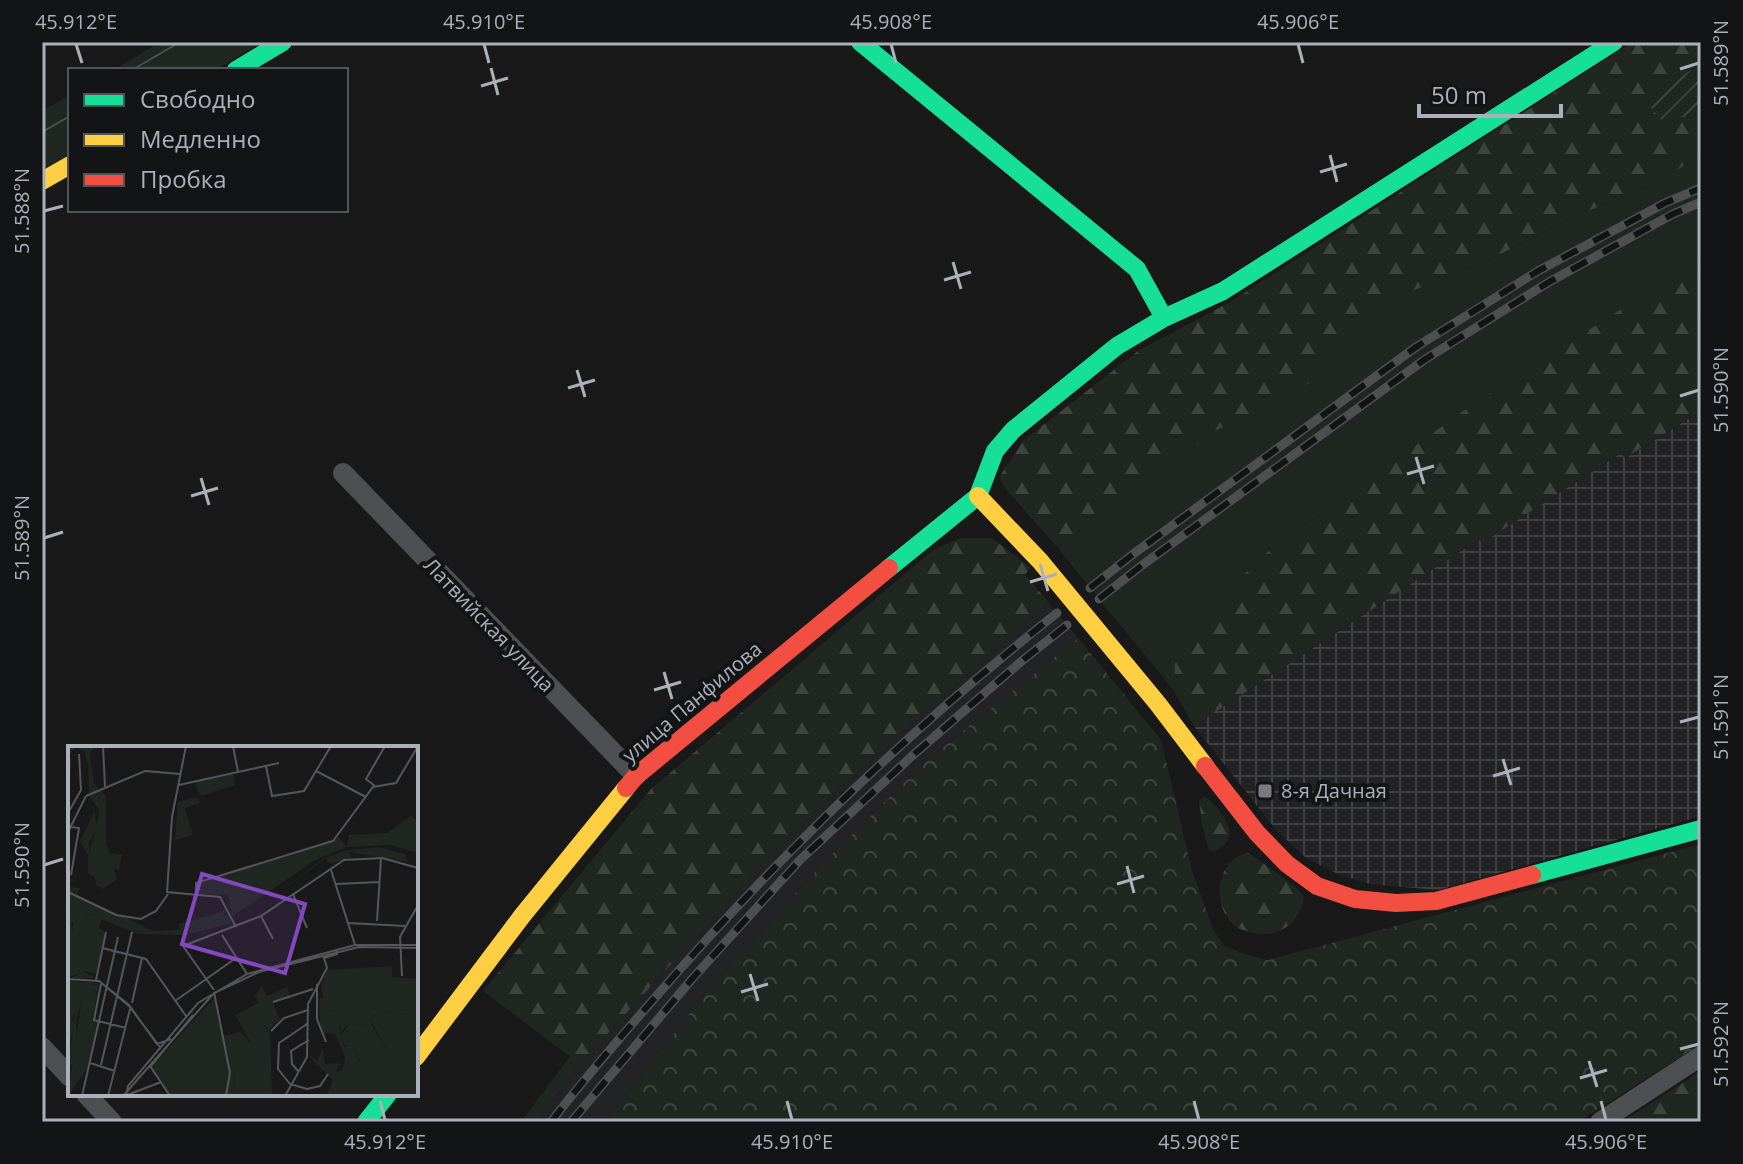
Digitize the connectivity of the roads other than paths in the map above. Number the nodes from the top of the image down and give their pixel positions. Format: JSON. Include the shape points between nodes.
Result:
{"nodes":[{"id":1,"x":283,"y":42,"type":"edge"},
{"id":2,"x":860,"y":42,"type":"edge"},
{"id":3,"x":1614,"y":42,"type":"edge"},
{"id":4,"x":239,"y":68,"type":"edge"},
{"id":5,"x":68,"y":166,"type":"edge"},
{"id":6,"x":42,"y":181,"type":"edge"},
{"id":7,"x":1164,"y":318,"type":"junction"},
{"id":8,"x":343,"y":473,"type":"dead end"},
{"id":9,"x":978,"y":496,"type":"junction"},
{"id":10,"x":636,"y":776,"type":"junction"},
{"id":11,"x":1701,"y":829,"type":"edge"},
{"id":12,"x":42,"y":1047,"type":"edge"},
{"id":13,"x":418,"y":1054,"type":"edge"},
{"id":14,"x":1701,"y":1056,"type":"edge"},
{"id":15,"x":68,"y":1075,"type":"edge"},
{"id":16,"x":88,"y":1096,"type":"edge"},
{"id":17,"x":386,"y":1096,"type":"edge"},
{"id":18,"x":112,"y":1122,"type":"edge"},
{"id":19,"x":366,"y":1122,"type":"edge"},
{"id":20,"x":1600,"y":1122,"type":"edge"}],
"edges":[{"from":1,"to":4,"type":"main road"},
{"from":2,"to":7,"type":"main road","via":[[1137,269]]},
{"from":3,"to":7,"type":"main road","via":[[1223,291]]},
{"from":5,"to":6,"type":"main road"},
{"from":7,"to":9,"type":"main road","via":[[1117,346],[1013,430],[995,451]]},
{"from":8,"to":10,"type":"street","name":"Латвийская улица"},
{"from":9,"to":10,"type":"main road","name":"улица Панфилова"},
{"from":9,"to":11,"type":"main road","via":[[1040,561],[1272,849],[1317,886],[1355,899],[1436,901]]},
{"from":10,"to":13,"type":"main road","name":"улица Панфилова"},
{"from":12,"to":15,"type":"street"},
{"from":14,"to":20,"type":"street"},
{"from":16,"to":18,"type":"street"},
{"from":17,"to":19,"type":"main road"}]}
